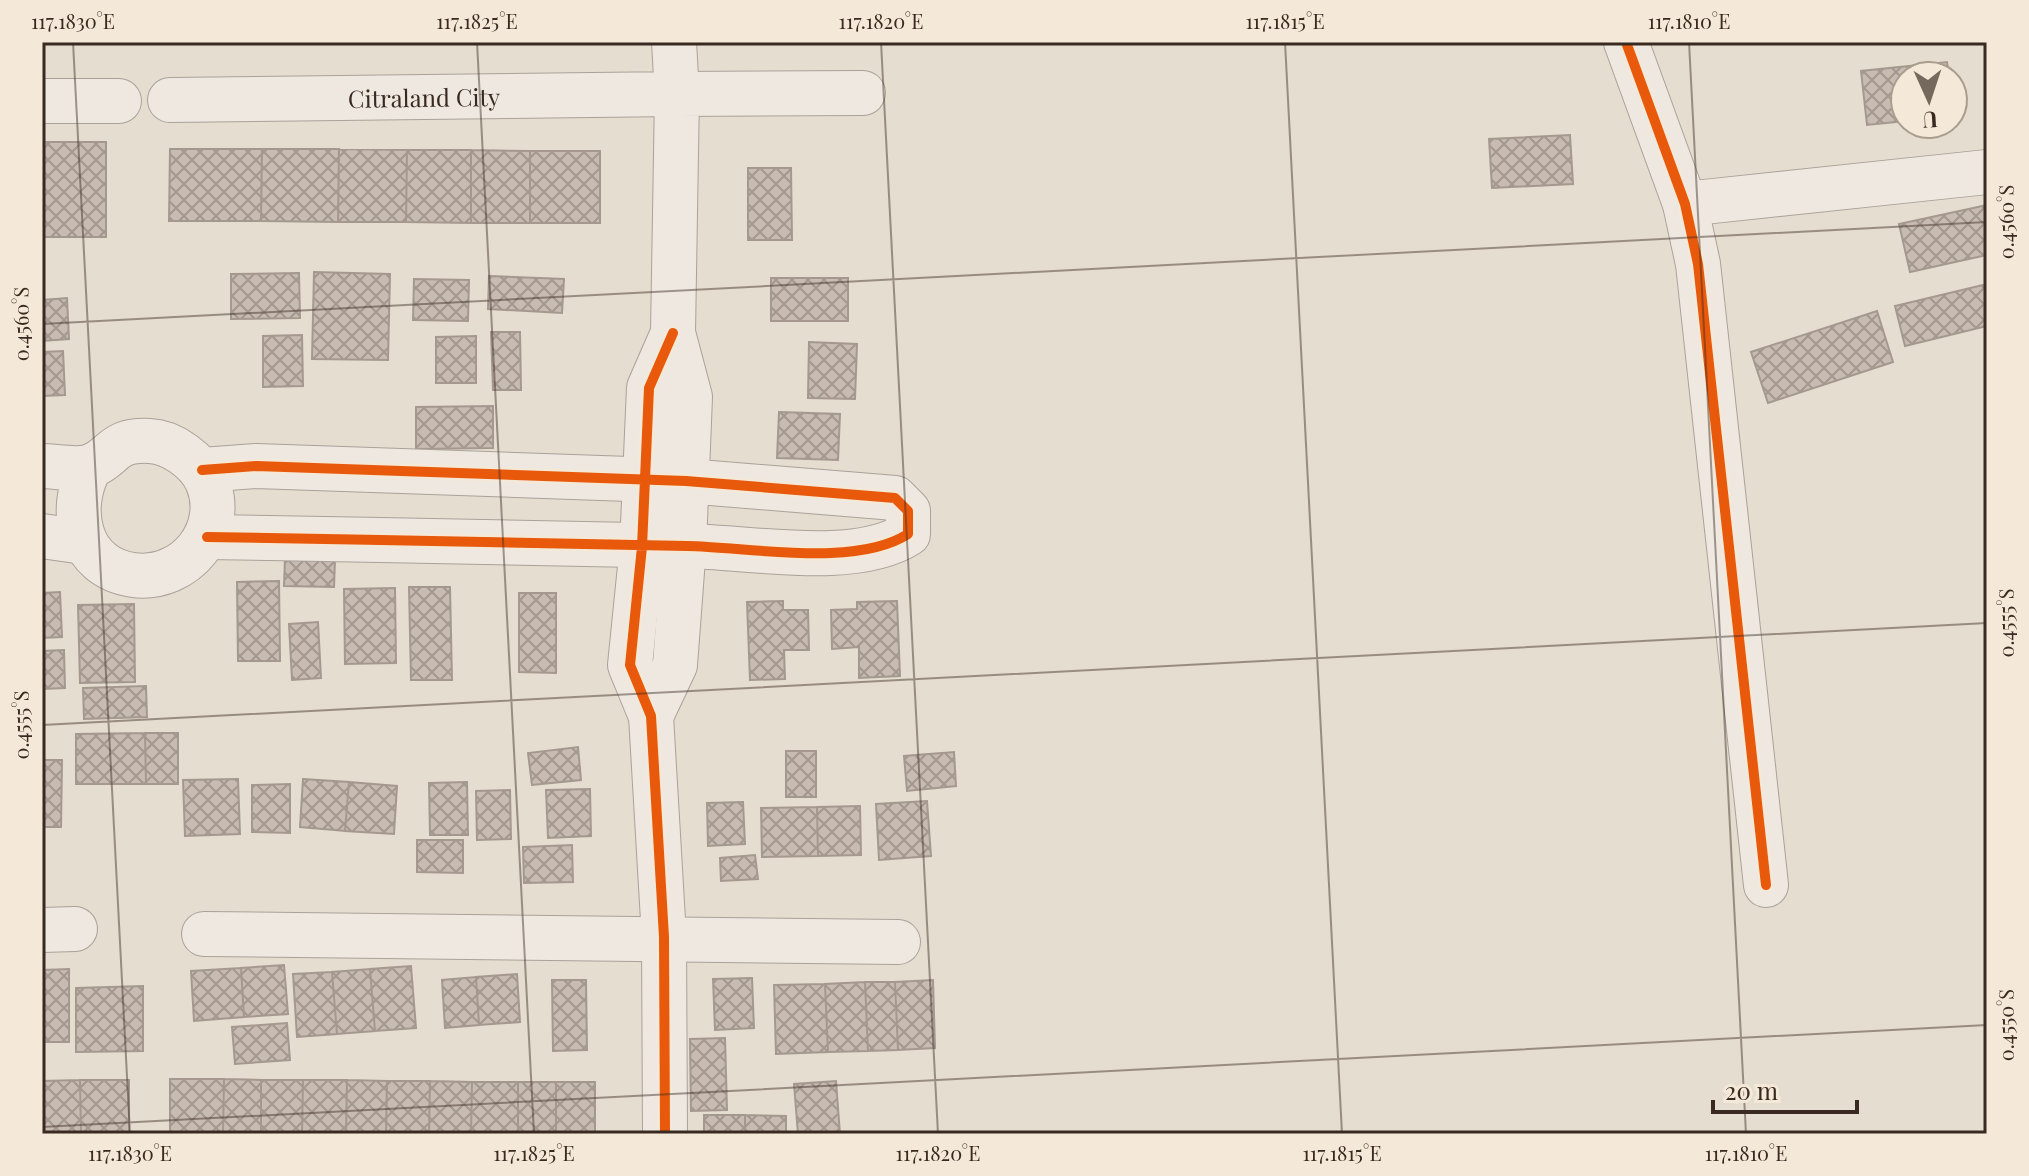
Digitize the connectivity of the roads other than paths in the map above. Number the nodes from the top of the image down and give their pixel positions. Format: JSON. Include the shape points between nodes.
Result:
{"nodes":[{"id":1,"x":674,"y":42,"type":"edge"},
{"id":2,"x":1626,"y":42,"type":"edge"},
{"id":3,"x":863,"y":93,"type":"dead end"},
{"id":4,"x":677,"y":94,"type":"junction"},
{"id":5,"x":170,"y":100,"type":"dead end"},
{"id":6,"x":42,"y":101,"type":"edge"},
{"id":7,"x":119,"y":101,"type":"dead end"},
{"id":8,"x":1987,"y":172,"type":"edge"},
{"id":9,"x":1685,"y":204,"type":"junction"},
{"id":10,"x":42,"y":466,"type":"edge"},
{"id":11,"x":90,"y":467,"type":"junction"},
{"id":12,"x":202,"y":470,"type":"junction"},
{"id":13,"x":666,"y":480,"type":"junction"},
{"id":14,"x":42,"y":536,"type":"edge"},
{"id":15,"x":207,"y":537,"type":"junction"},
{"id":16,"x":84,"y":542,"type":"junction"},
{"id":17,"x":663,"y":546,"type":"junction"},
{"id":18,"x":1766,"y":885,"type":"dead end"},
{"id":19,"x":204,"y":934,"type":"dead end"},
{"id":20,"x":664,"y":937,"type":"junction"},
{"id":21,"x":898,"y":942,"type":"dead end"},
{"id":22,"x":665,"y":1134,"type":"edge"}],
"edges":[{"from":1,"to":4,"type":"street"},
{"from":2,"to":9,"type":"street"},
{"from":3,"to":4,"type":"street","name":"Citraland City"},
{"from":4,"to":5,"type":"street","name":"Citraland City"},
{"from":4,"to":13,"type":"street","via":[[673,333],[690,397]]},
{"from":6,"to":7,"type":"street"},
{"from":8,"to":9,"type":"street"},
{"from":9,"to":18,"type":"street","via":[[1698,264]]},
{"from":10,"to":11,"type":"street"},
{"from":11,"to":12,"type":"street","via":[[125,442],[150,441],[168,444]]},
{"from":11,"to":16,"type":"street","via":[[76,503]]},
{"from":12,"to":13,"type":"street","via":[[256,466]]},
{"from":12,"to":15,"type":"street","via":[[211,491]]},
{"from":13,"to":17,"type":"street"},
{"from":13,"to":17,"type":"street","via":[[895,498],[908,511],[908,534],[892,544],[832,552]]},
{"from":14,"to":16,"type":"street"},
{"from":15,"to":16,"type":"street","via":[[189,560],[162,574],[132,575],[105,563]]},
{"from":15,"to":17,"type":"street"},
{"from":17,"to":20,"type":"street","via":[[675,665],[651,716]]},
{"from":19,"to":20,"type":"street"},
{"from":20,"to":21,"type":"street"},
{"from":20,"to":22,"type":"street"}]}
